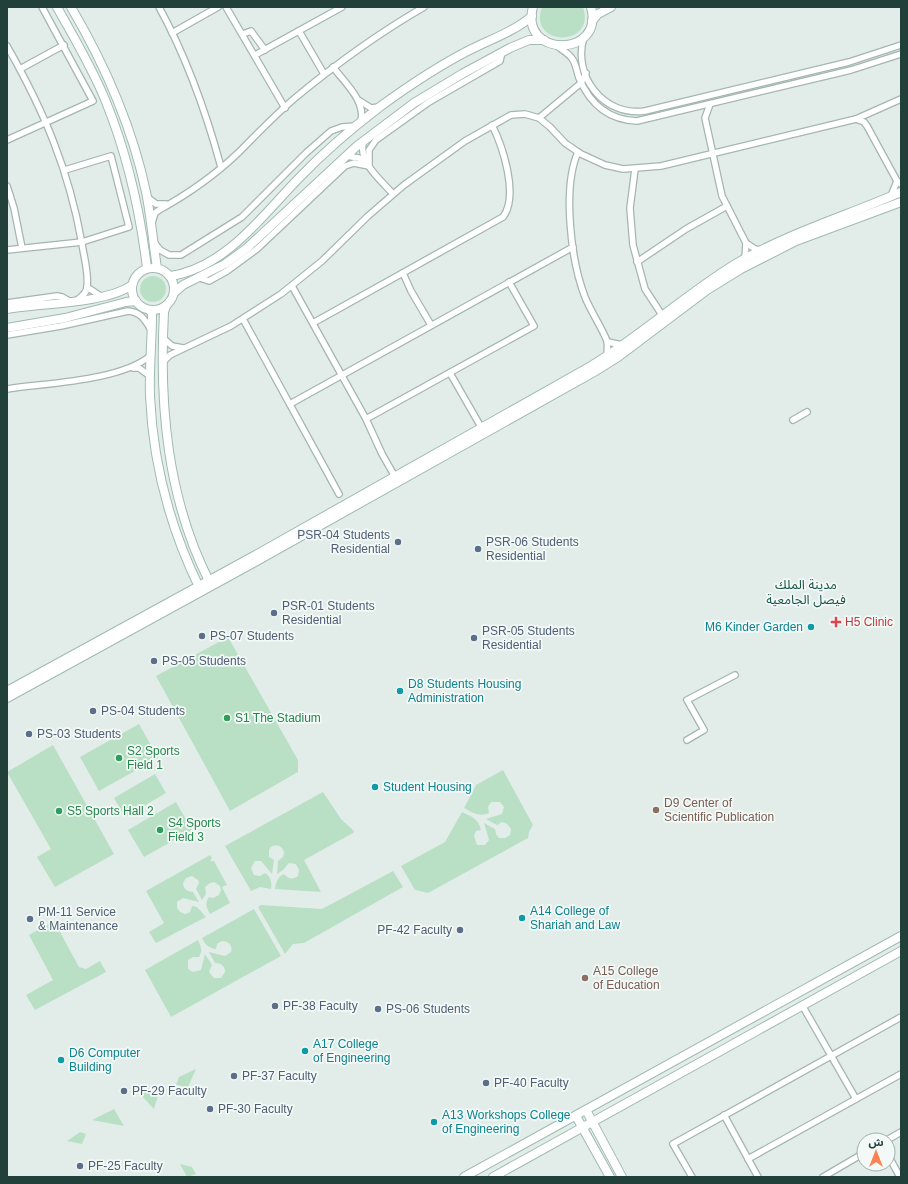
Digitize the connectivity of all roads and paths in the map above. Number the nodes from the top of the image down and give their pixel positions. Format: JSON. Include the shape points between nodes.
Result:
{"nodes":[{"id":1,"x":42,"y":7,"type":"edge"},
{"id":2,"x":57,"y":7,"type":"edge"},
{"id":3,"x":71,"y":7,"type":"edge"},
{"id":4,"x":159,"y":7,"type":"edge"},
{"id":5,"x":218,"y":7,"type":"edge"},
{"id":6,"x":226,"y":7,"type":"edge"},
{"id":7,"x":342,"y":7,"type":"edge"},
{"id":8,"x":423,"y":7,"type":"edge"},
{"id":9,"x":533,"y":7,"type":"edge"},
{"id":10,"x":591,"y":7,"type":"edge"},
{"id":11,"x":611,"y":7,"type":"edge"},
{"id":12,"x":532,"y":16,"type":"junction"},
{"id":13,"x":592,"y":21,"type":"junction"},
{"id":14,"x":299,"y":31,"type":"junction"},
{"id":15,"x":172,"y":33,"type":"junction"},
{"id":16,"x":243,"y":34,"type":"junction"},
{"id":17,"x":584,"y":36,"type":"junction"},
{"id":18,"x":544,"y":40,"type":"junction"},
{"id":19,"x":901,"y":44,"type":"edge"},
{"id":20,"x":64,"y":45,"type":"junction"},
{"id":21,"x":7,"y":46,"type":"edge"},
{"id":22,"x":557,"y":46,"type":"junction"},
{"id":23,"x":265,"y":50,"type":"junction"},
{"id":24,"x":502,"y":52,"type":"junction"},
{"id":25,"x":901,"y":54,"type":"edge"},
{"id":26,"x":255,"y":55,"type":"junction"},
{"id":27,"x":333,"y":67,"type":"junction"},
{"id":28,"x":20,"y":70,"type":"junction"},
{"id":29,"x":586,"y":73,"type":"junction"},
{"id":30,"x":324,"y":74,"type":"junction"},
{"id":31,"x":581,"y":83,"type":"junction"},
{"id":32,"x":901,"y":99,"type":"edge"},
{"id":33,"x":358,"y":100,"type":"junction"},
{"id":34,"x":710,"y":104,"type":"junction"},
{"id":35,"x":380,"y":107,"type":"junction"},
{"id":36,"x":285,"y":108,"type":"junction"},
{"id":37,"x":694,"y":108,"type":"junction"},
{"id":38,"x":539,"y":118,"type":"junction"},
{"id":39,"x":705,"y":118,"type":"junction"},
{"id":40,"x":856,"y":119,"type":"junction"},
{"id":41,"x":46,"y":122,"type":"junction"},
{"id":42,"x":358,"y":124,"type":"junction"},
{"id":43,"x":492,"y":125,"type":"junction"},
{"id":44,"x":7,"y":140,"type":"edge"},
{"id":45,"x":363,"y":142,"type":"junction"},
{"id":46,"x":578,"y":152,"type":"junction"},
{"id":47,"x":712,"y":154,"type":"junction"},
{"id":48,"x":346,"y":156,"type":"junction"},
{"id":49,"x":368,"y":165,"type":"junction"},
{"id":50,"x":222,"y":167,"type":"junction"},
{"id":51,"x":635,"y":169,"type":"junction"},
{"id":52,"x":65,"y":170,"type":"junction"},
{"id":53,"x":899,"y":182,"type":"edge"},
{"id":54,"x":7,"y":186,"type":"edge"},
{"id":55,"x":901,"y":192,"type":"edge"},
{"id":56,"x":393,"y":194,"type":"junction"},
{"id":57,"x":891,"y":196,"type":"junction"},
{"id":58,"x":147,"y":197,"type":"junction"},
{"id":59,"x":901,"y":202,"type":"edge"},
{"id":60,"x":170,"y":204,"type":"junction"},
{"id":61,"x":727,"y":206,"type":"junction"},
{"id":62,"x":151,"y":225,"type":"junction"},
{"id":63,"x":153,"y":240,"type":"junction"},
{"id":64,"x":82,"y":242,"type":"junction"},
{"id":65,"x":746,"y":243,"type":"junction"},
{"id":66,"x":22,"y":248,"type":"junction"},
{"id":67,"x":573,"y":248,"type":"junction"},
{"id":68,"x":7,"y":250,"type":"edge"},
{"id":69,"x":762,"y":250,"type":"junction"},
{"id":70,"x":745,"y":259,"type":"junction"},
{"id":71,"x":637,"y":262,"type":"junction"},
{"id":72,"x":147,"y":268,"type":"junction"},
{"id":73,"x":157,"y":268,"type":"junction"},
{"id":74,"x":403,"y":273,"type":"junction"},
{"id":75,"x":171,"y":276,"type":"junction"},
{"id":76,"x":200,"y":278,"type":"junction"},
{"id":77,"x":509,"y":282,"type":"junction"},
{"id":78,"x":132,"y":285,"type":"junction"},
{"id":79,"x":292,"y":286,"type":"junction"},
{"id":80,"x":87,"y":287,"type":"junction"},
{"id":81,"x":175,"y":292,"type":"junction"},
{"id":82,"x":103,"y":297,"type":"junction"},
{"id":83,"x":73,"y":301,"type":"junction"},
{"id":84,"x":136,"y":301,"type":"junction"},
{"id":85,"x":7,"y":303,"type":"edge"},
{"id":86,"x":166,"y":306,"type":"junction"},
{"id":87,"x":7,"y":309,"type":"edge"},
{"id":88,"x":150,"y":310,"type":"junction"},
{"id":89,"x":662,"y":315,"type":"junction"},
{"id":90,"x":243,"y":319,"type":"junction"},
{"id":91,"x":313,"y":323,"type":"junction"},
{"id":92,"x":431,"y":326,"type":"junction"},
{"id":93,"x":7,"y":328,"type":"edge"},
{"id":94,"x":151,"y":330,"type":"junction"},
{"id":95,"x":7,"y":335,"type":"edge"},
{"id":96,"x":163,"y":338,"type":"junction"},
{"id":97,"x":608,"y":342,"type":"junction"},
{"id":98,"x":622,"y":345,"type":"junction"},
{"id":99,"x":172,"y":346,"type":"junction"},
{"id":100,"x":189,"y":346,"type":"junction"},
{"id":101,"x":176,"y":352,"type":"junction"},
{"id":102,"x":150,"y":356,"type":"junction"},
{"id":103,"x":607,"y":356,"type":"junction"},
{"id":104,"x":163,"y":362,"type":"junction"},
{"id":105,"x":130,"y":368,"type":"junction"},
{"id":106,"x":450,"y":373,"type":"junction"},
{"id":107,"x":342,"y":375,"type":"junction"},
{"id":108,"x":150,"y":376,"type":"junction"},
{"id":109,"x":7,"y":389,"type":"edge"},
{"id":110,"x":290,"y":404,"type":"junction"},
{"id":111,"x":807,"y":412,"type":"dead end"},
{"id":112,"x":366,"y":419,"type":"junction"},
{"id":113,"x":792,"y":420,"type":"dead end"},
{"id":114,"x":481,"y":427,"type":"junction"},
{"id":115,"x":394,"y":475,"type":"junction"},
{"id":116,"x":339,"y":494,"type":"dead end"},
{"id":117,"x":210,"y":583,"type":"junction"},
{"id":118,"x":200,"y":588,"type":"junction"},
{"id":119,"x":735,"y":675,"type":"dead end"},
{"id":120,"x":7,"y":691,"type":"edge"},
{"id":121,"x":7,"y":698,"type":"edge"},
{"id":122,"x":687,"y":740,"type":"dead end"},
{"id":123,"x":901,"y":936,"type":"edge"},
{"id":124,"x":901,"y":951,"type":"edge"},
{"id":125,"x":802,"y":1005,"type":"junction"},
{"id":126,"x":901,"y":1017,"type":"edge"},
{"id":127,"x":831,"y":1056,"type":"junction"},
{"id":128,"x":901,"y":1074,"type":"edge"},
{"id":129,"x":856,"y":1099,"type":"junction"},
{"id":130,"x":586,"y":1110,"type":"junction"},
{"id":131,"x":724,"y":1115,"type":"junction"},
{"id":132,"x":576,"y":1116,"type":"junction"},
{"id":133,"x":592,"y":1122,"type":"junction"},
{"id":134,"x":582,"y":1128,"type":"junction"},
{"id":135,"x":856,"y":1158,"type":"edge"},
{"id":136,"x":748,"y":1159,"type":"junction"},
{"id":137,"x":464,"y":1177,"type":"edge"},
{"id":138,"x":493,"y":1177,"type":"edge"},
{"id":139,"x":610,"y":1177,"type":"edge"},
{"id":140,"x":622,"y":1177,"type":"edge"},
{"id":141,"x":692,"y":1177,"type":"edge"},
{"id":142,"x":758,"y":1177,"type":"edge"},
{"id":143,"x":822,"y":1177,"type":"edge"}],
"edges":[{"from":1,"to":20,"type":"street"},
{"from":2,"to":72,"type":"main road","via":[[93,74],[123,149],[142,227]]},
{"from":3,"to":58,"type":"main road","via":[[104,66],[118,100]]},
{"from":4,"to":15,"type":"street"},
{"from":5,"to":15,"type":"street"},
{"from":6,"to":16,"type":"street"},
{"from":7,"to":14,"type":"street"},
{"from":8,"to":27,"type":"street"},
{"from":9,"to":12,"type":"main road"},
{"from":10,"to":13,"type":"main road"},
{"from":11,"to":13,"type":"main road","via":[[598,14]]},
{"from":12,"to":18,"type":"main road","via":[[534,28]]},
{"from":12,"to":35,"type":"main road","via":[[462,54]]},
{"from":13,"to":17,"type":"main road"},
{"from":14,"to":23,"type":"street"},
{"from":14,"to":30,"type":"street"},
{"from":15,"to":50,"type":"street","via":[[198,94]]},
{"from":16,"to":23,"type":"street","via":[[251,31]]},
{"from":16,"to":26,"type":"street"},
{"from":17,"to":22,"type":"main road","via":[[575,43]]},
{"from":17,"to":29,"type":"street","via":[[582,59]]},
{"from":18,"to":22,"type":"main road"},
{"from":18,"to":24,"type":"main road","via":[[529,40]]},
{"from":19,"to":29,"type":"street","via":[[849,62],[637,112],[628,112],[609,105],[594,90]]},
{"from":20,"to":28,"type":"street"},
{"from":20,"to":41,"type":"street","via":[[93,101]]},
{"from":21,"to":28,"type":"street"},
{"from":22,"to":31,"type":"street","via":[[573,60]]},
{"from":23,"to":26,"type":"street"},
{"from":24,"to":45,"type":"main road","via":[[426,96]]},
{"from":24,"to":49,"type":"street","via":[[500,61],[429,102],[376,140],[369,150]]},
{"from":25,"to":34,"type":"street","via":[[851,70]]},
{"from":26,"to":36,"type":"street"},
{"from":27,"to":30,"type":"street"},
{"from":27,"to":33,"type":"street"},
{"from":28,"to":41,"type":"street"},
{"from":29,"to":31,"type":"street"},
{"from":30,"to":36,"type":"street"},
{"from":31,"to":37,"type":"street","via":[[597,107],[611,116],[627,120],[646,119]]},
{"from":31,"to":38,"type":"street"},
{"from":32,"to":40,"type":"street"},
{"from":33,"to":35,"type":"street","via":[[371,108]]},
{"from":33,"to":42,"type":"street","via":[[362,110]]},
{"from":34,"to":37,"type":"street"},
{"from":34,"to":39,"type":"street"},
{"from":35,"to":42,"type":"main road"},
{"from":36,"to":50,"type":"street"},
{"from":37,"to":39,"type":"street"},
{"from":38,"to":43,"type":"street","via":[[516,114]]},
{"from":38,"to":46,"type":"street"},
{"from":39,"to":47,"type":"street"},
{"from":40,"to":47,"type":"street"},
{"from":40,"to":53,"type":"street","via":[[867,126]]},
{"from":41,"to":44,"type":"street"},
{"from":41,"to":52,"type":"street"},
{"from":42,"to":63,"type":"street","via":[[331,131],[242,217],[181,255],[169,255],[160,250]]},
{"from":42,"to":75,"type":"main road","via":[[299,178],[241,240],[205,263]]},
{"from":43,"to":56,"type":"street","via":[[448,153]]},
{"from":43,"to":74,"type":"street","via":[[506,165],[509,187],[506,213],[496,222]]},
{"from":45,"to":48,"type":"main road"},
{"from":45,"to":49,"type":"street","via":[[362,155]]},
{"from":46,"to":51,"type":"street","via":[[605,165]]},
{"from":46,"to":67,"type":"street","via":[[570,206]]},
{"from":47,"to":51,"type":"street","via":[[661,166]]},
{"from":47,"to":61,"type":"street","via":[[722,196]]},
{"from":48,"to":49,"type":"street","via":[[359,158]]},
{"from":48,"to":76,"type":"main road","via":[[258,238],[225,264]]},
{"from":49,"to":56,"type":"street"},
{"from":49,"to":76,"type":"street","via":[[354,163],[345,166],[252,253],[209,281]]},
{"from":50,"to":60,"type":"street"},
{"from":51,"to":71,"type":"street","via":[[631,217]]},
{"from":52,"to":64,"type":"street"},
{"from":52,"to":64,"type":"street","via":[[111,156],[129,227]]},
{"from":53,"to":57,"type":"street"},
{"from":54,"to":66,"type":"street"},
{"from":55,"to":57,"type":"main road"},
{"from":56,"to":79,"type":"street"},
{"from":57,"to":69,"type":"main road"},
{"from":58,"to":60,"type":"street","via":[[160,205]]},
{"from":58,"to":62,"type":"main road"},
{"from":59,"to":117,"type":"main road","via":[[796,241],[741,269],[707,290],[594,372]]},
{"from":60,"to":62,"type":"street","via":[[155,213]]},
{"from":61,"to":65,"type":"street"},
{"from":61,"to":71,"type":"street","via":[[686,229]]},
{"from":62,"to":63,"type":"main road"},
{"from":63,"to":73,"type":"main road"},
{"from":64,"to":66,"type":"street"},
{"from":64,"to":80,"type":"street"},
{"from":65,"to":69,"type":"street"},
{"from":65,"to":70,"type":"street"},
{"from":66,"to":68,"type":"street"},
{"from":67,"to":77,"type":"street"},
{"from":67,"to":97,"type":"street","via":[[585,296]]},
{"from":69,"to":70,"type":"main road"},
{"from":70,"to":89,"type":"main road"},
{"from":71,"to":89,"type":"street","via":[[645,289]]},
{"from":72,"to":73,"type":"main road"},
{"from":72,"to":78,"type":"main road","via":[[137,274]]},
{"from":73,"to":75,"type":"main road","via":[[165,270]]},
{"from":74,"to":91,"type":"street"},
{"from":74,"to":92,"type":"street"},
{"from":75,"to":81,"type":"main road"},
{"from":76,"to":81,"type":"main road","via":[[183,284]]},
{"from":77,"to":92,"type":"street"},
{"from":77,"to":106,"type":"street","via":[[534,326]]},
{"from":78,"to":82,"type":"main road","via":[[123,292]]},
{"from":78,"to":84,"type":"main road","via":[[132,294]]},
{"from":79,"to":90,"type":"street"},
{"from":79,"to":91,"type":"street"},
{"from":80,"to":82,"type":"street"},
{"from":80,"to":83,"type":"street","via":[[85,293]]},
{"from":81,"to":86,"type":"main road"},
{"from":82,"to":83,"type":"main road"},
{"from":83,"to":85,"type":"street","via":[[58,296]]},
{"from":83,"to":87,"type":"main road"},
{"from":84,"to":88,"type":"main road"},
{"from":84,"to":93,"type":"main road","via":[[52,321]]},
{"from":86,"to":88,"type":"main road"},
{"from":86,"to":96,"type":"main road"},
{"from":88,"to":94,"type":"main road"},
{"from":89,"to":98,"type":"main road"},
{"from":90,"to":100,"type":"street"},
{"from":90,"to":110,"type":"street"},
{"from":91,"to":107,"type":"street"},
{"from":92,"to":107,"type":"street"},
{"from":94,"to":95,"type":"street","via":[[138,313],[128,311]]},
{"from":94,"to":102,"type":"main road"},
{"from":96,"to":99,"type":"street"},
{"from":96,"to":104,"type":"main road"},
{"from":97,"to":98,"type":"street"},
{"from":97,"to":103,"type":"street"},
{"from":98,"to":103,"type":"main road"},
{"from":99,"to":100,"type":"street"},
{"from":99,"to":101,"type":"street"},
{"from":100,"to":101,"type":"street"},
{"from":101,"to":104,"type":"street"},
{"from":102,"to":105,"type":"street"},
{"from":102,"to":108,"type":"main road"},
{"from":103,"to":114,"type":"main road"},
{"from":104,"to":117,"type":"main road","via":[[165,423],[174,482],[192,540]]},
{"from":105,"to":108,"type":"street","via":[[139,368]]},
{"from":105,"to":109,"type":"street"},
{"from":106,"to":112,"type":"street"},
{"from":106,"to":114,"type":"street"},
{"from":107,"to":110,"type":"street"},
{"from":107,"to":112,"type":"street"},
{"from":108,"to":118,"type":"main road","via":[[154,438],[162,485],[180,544]]},
{"from":110,"to":116,"type":"street"},
{"from":111,"to":113,"type":"street"},
{"from":112,"to":115,"type":"street"},
{"from":114,"to":115,"type":"main road"},
{"from":115,"to":117,"type":"main road"},
{"from":117,"to":118,"type":"main road"},
{"from":118,"to":120,"type":"main road"},
{"from":118,"to":121,"type":"main road"},
{"from":119,"to":122,"type":"street","via":[[687,700],[704,730]]},
{"from":123,"to":130,"type":"main road"},
{"from":124,"to":125,"type":"main road"},
{"from":125,"to":127,"type":"street"},
{"from":125,"to":133,"type":"main road"},
{"from":126,"to":127,"type":"street"},
{"from":127,"to":129,"type":"street"},
{"from":127,"to":131,"type":"street"},
{"from":128,"to":129,"type":"street"},
{"from":129,"to":136,"type":"street"},
{"from":130,"to":132,"type":"main road"},
{"from":130,"to":133,"type":"main road"},
{"from":131,"to":136,"type":"street"},
{"from":131,"to":141,"type":"street","via":[[673,1144]]},
{"from":132,"to":134,"type":"main road"},
{"from":132,"to":137,"type":"main road"},
{"from":133,"to":134,"type":"main road"},
{"from":133,"to":140,"type":"main road"},
{"from":134,"to":138,"type":"main road"},
{"from":134,"to":139,"type":"main road"},
{"from":135,"to":143,"type":"street"},
{"from":136,"to":142,"type":"street"}]}
